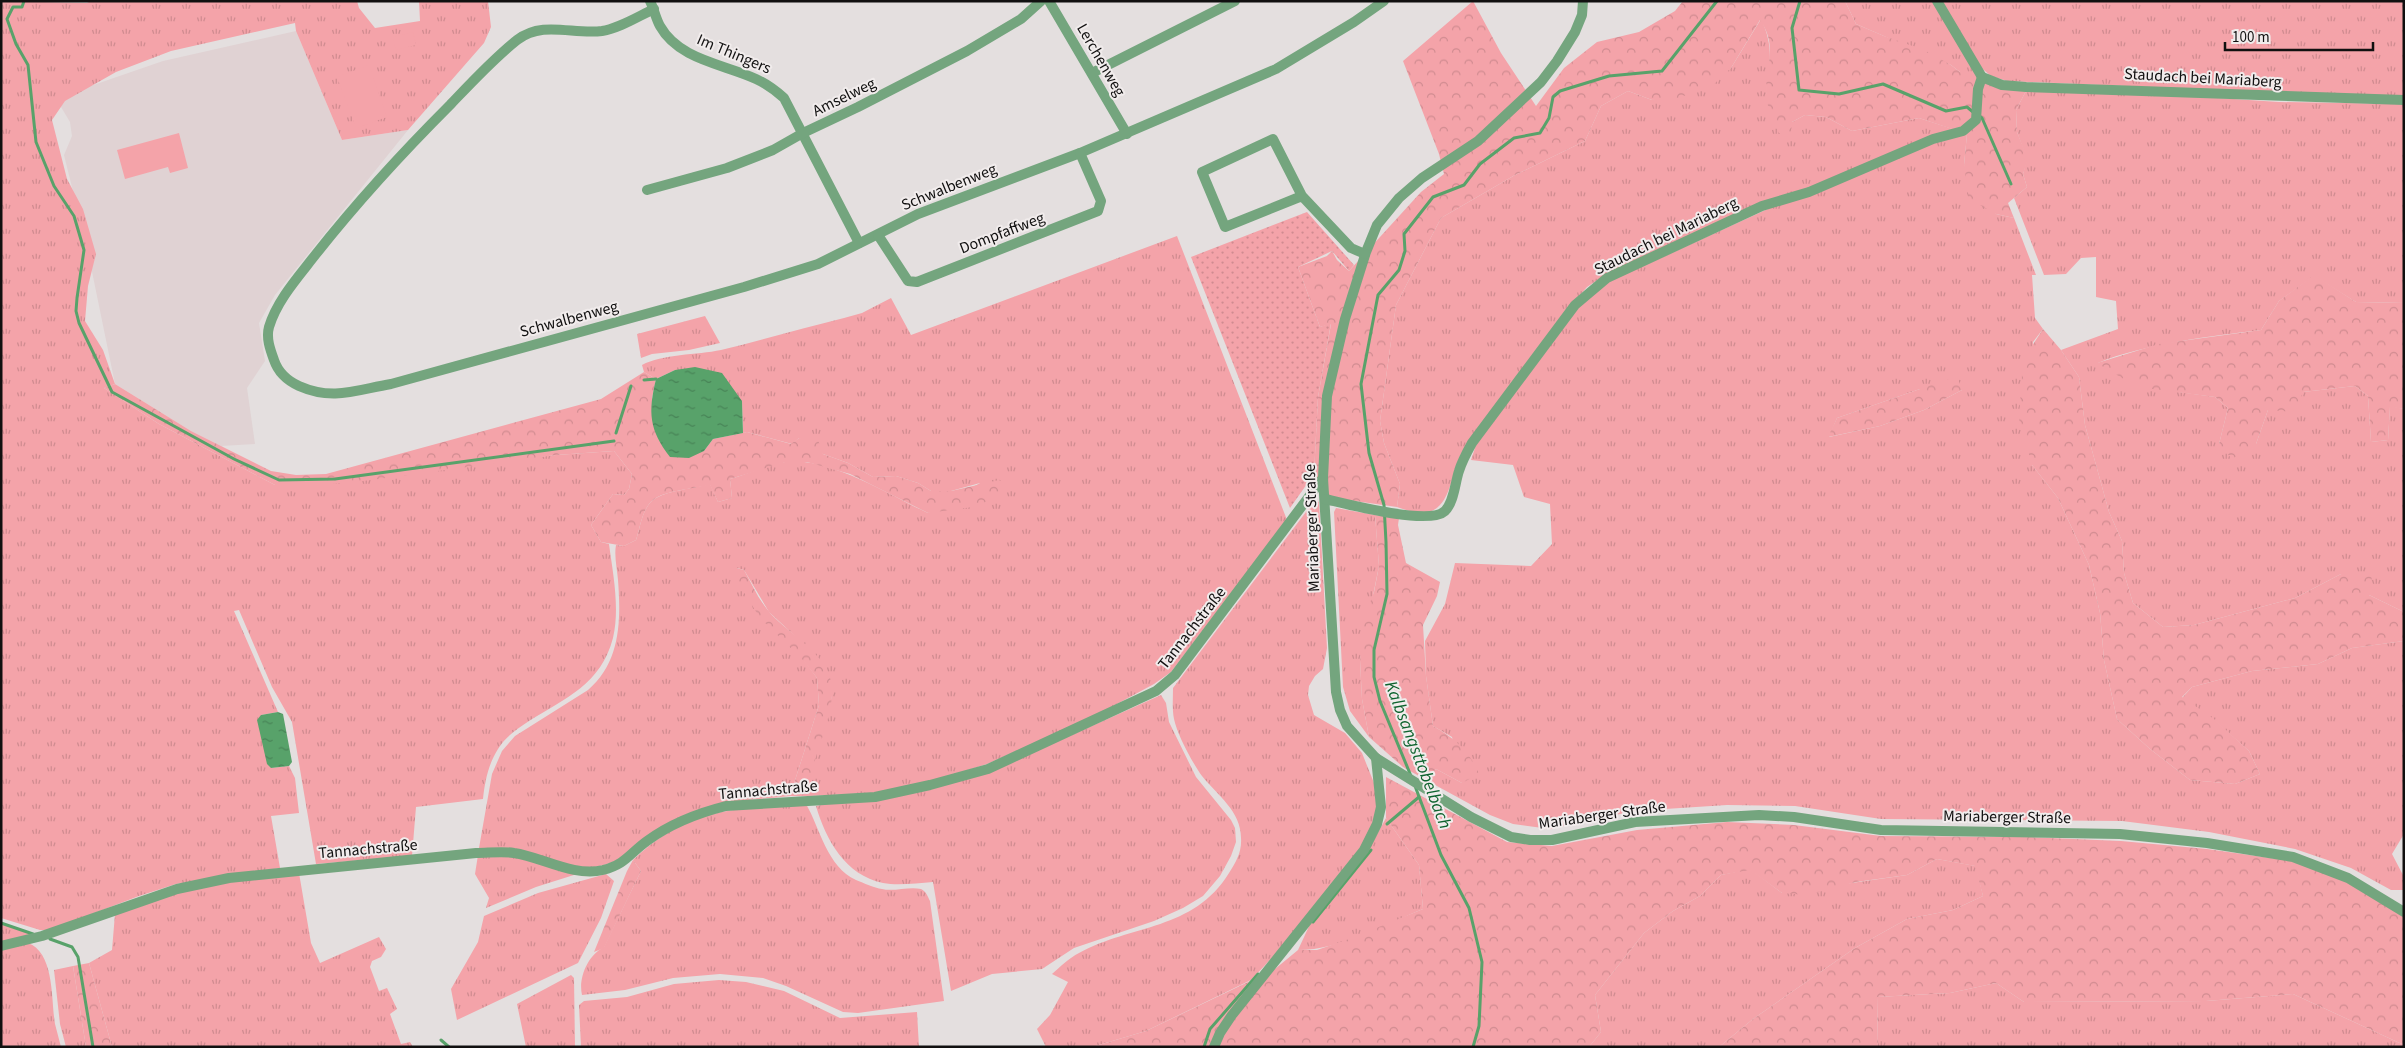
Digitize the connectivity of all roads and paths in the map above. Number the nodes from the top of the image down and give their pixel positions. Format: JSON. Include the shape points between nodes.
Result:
{"nodes":[{"id":1,"x":1041,"y":1,"type":"edge"},
{"id":2,"x":1049,"y":1,"type":"edge"},
{"id":3,"x":1235,"y":1,"type":"edge"},
{"id":4,"x":1384,"y":1,"type":"edge"},
{"id":5,"x":1583,"y":1,"type":"edge"},
{"id":6,"x":1937,"y":1,"type":"edge"},
{"id":7,"x":652,"y":5,"type":"edge"},
{"id":8,"x":1092,"y":73,"type":"junction"},
{"id":9,"x":1982,"y":77,"type":"junction"},
{"id":10,"x":2002,"y":85,"type":"junction"},
{"id":11,"x":1978,"y":89,"type":"junction"},
{"id":12,"x":2404,"y":100,"type":"edge"},
{"id":13,"x":803,"y":133,"type":"junction"},
{"id":14,"x":1127,"y":134,"type":"junction"},
{"id":15,"x":1080,"y":153,"type":"junction"},
{"id":16,"x":647,"y":190,"type":"dead end"},
{"id":17,"x":1302,"y":196,"type":"junction"},
{"id":18,"x":878,"y":235,"type":"junction"},
{"id":19,"x":859,"y":243,"type":"junction"},
{"id":20,"x":1365,"y":254,"type":"junction"},
{"id":21,"x":1323,"y":478,"type":"junction"},
{"id":22,"x":1325,"y":499,"type":"junction"},
{"id":23,"x":1376,"y":758,"type":"junction"},
{"id":24,"x":2404,"y":912,"type":"edge"},
{"id":25,"x":1,"y":946,"type":"edge"},
{"id":26,"x":1214,"y":1047,"type":"edge"}],
"edges":[{"from":1,"to":13,"type":"street","name":"Amselweg","via":[[1021,19],[967,51]]},
{"from":2,"to":8,"type":"street","name":"Lerchenweg"},
{"from":3,"to":8,"type":"street"},
{"from":4,"to":14,"type":"street","name":"Schwalbenweg","via":[[1276,69]]},
{"from":5,"to":20,"type":"street","name":"Mariaberger Straße","via":[[1582,15],[1575,32],[1541,82],[1478,141],[1422,178],[1399,198],[1377,225]]},
{"from":6,"to":9,"type":"street"},
{"from":7,"to":13,"type":"street","name":"Im Thingers","via":[[660,26],[681,47],[703,59],[755,78],[784,98]]},
{"from":7,"to":19,"type":"street","name":"Schwalbenweg","via":[[616,27],[601,31],[564,29],[531,32],[519,38],[475,80],[370,188],[293,283],[269,326],[270,349],[278,370],[290,382],[321,394],[390,384],[744,287],[818,264]]},
{"from":8,"to":14,"type":"street","name":"Lerchenweg"},
{"from":9,"to":10,"type":"street","name":"Staudach bei Mariaberg"},
{"from":9,"to":11,"type":"street","name":"Staudach bei Mariaberg"},
{"from":10,"to":11,"type":"street","name":"Staudach bei Mariaberg"},
{"from":10,"to":12,"type":"street","name":"Staudach bei Mariaberg"},
{"from":11,"to":22,"type":"street","name":"Staudach bei Mariaberg","via":[[1976,120],[1963,131],[1933,139],[1808,192],[1762,206],[1607,278],[1575,305],[1472,443],[1445,511],[1436,516],[1419,517]]},
{"from":13,"to":16,"type":"street","name":"Amselweg","via":[[773,150],[727,168]]},
{"from":13,"to":19,"type":"street","name":"Im Thingers"},
{"from":14,"to":15,"type":"street","name":"Schwalbenweg"},
{"from":15,"to":18,"type":"street","name":"Schwalbenweg","via":[[918,214]]},
{"from":15,"to":18,"type":"street","name":"Dompfaffweg","via":[[1101,201],[1098,211],[917,282],[908,281]]},
{"from":17,"to":17,"type":"street","via":[[1225,227],[1202,172],[1273,139]]},
{"from":17,"to":20,"type":"street","via":[[1351,248]]},
{"from":18,"to":19,"type":"street","name":"Schwalbenweg"},
{"from":20,"to":21,"type":"street","name":"Mariaberger Straße","via":[[1345,319],[1327,396]]},
{"from":21,"to":22,"type":"street","name":"Mariaberger Straße"},
{"from":21,"to":25,"type":"street","name":"Tannachstraße","via":[[1166,685],[988,769],[874,797],[726,806],[704,811],[647,841],[624,862],[601,870],[568,868],[513,852],[229,878],[177,889],[42,936]]},
{"from":22,"to":23,"type":"street","name":"Mariaberger Straße","via":[[1336,692],[1347,726]]},
{"from":23,"to":24,"type":"street","name":"Mariaberger Straße","via":[[1499,832],[1530,840],[1552,840],[1635,822],[1759,815],[1881,830],[2120,834],[2207,843],[2293,857],[2348,878]]},
{"from":23,"to":26,"type":"street","via":[[1381,808],[1364,850],[1232,1015]]}]}
